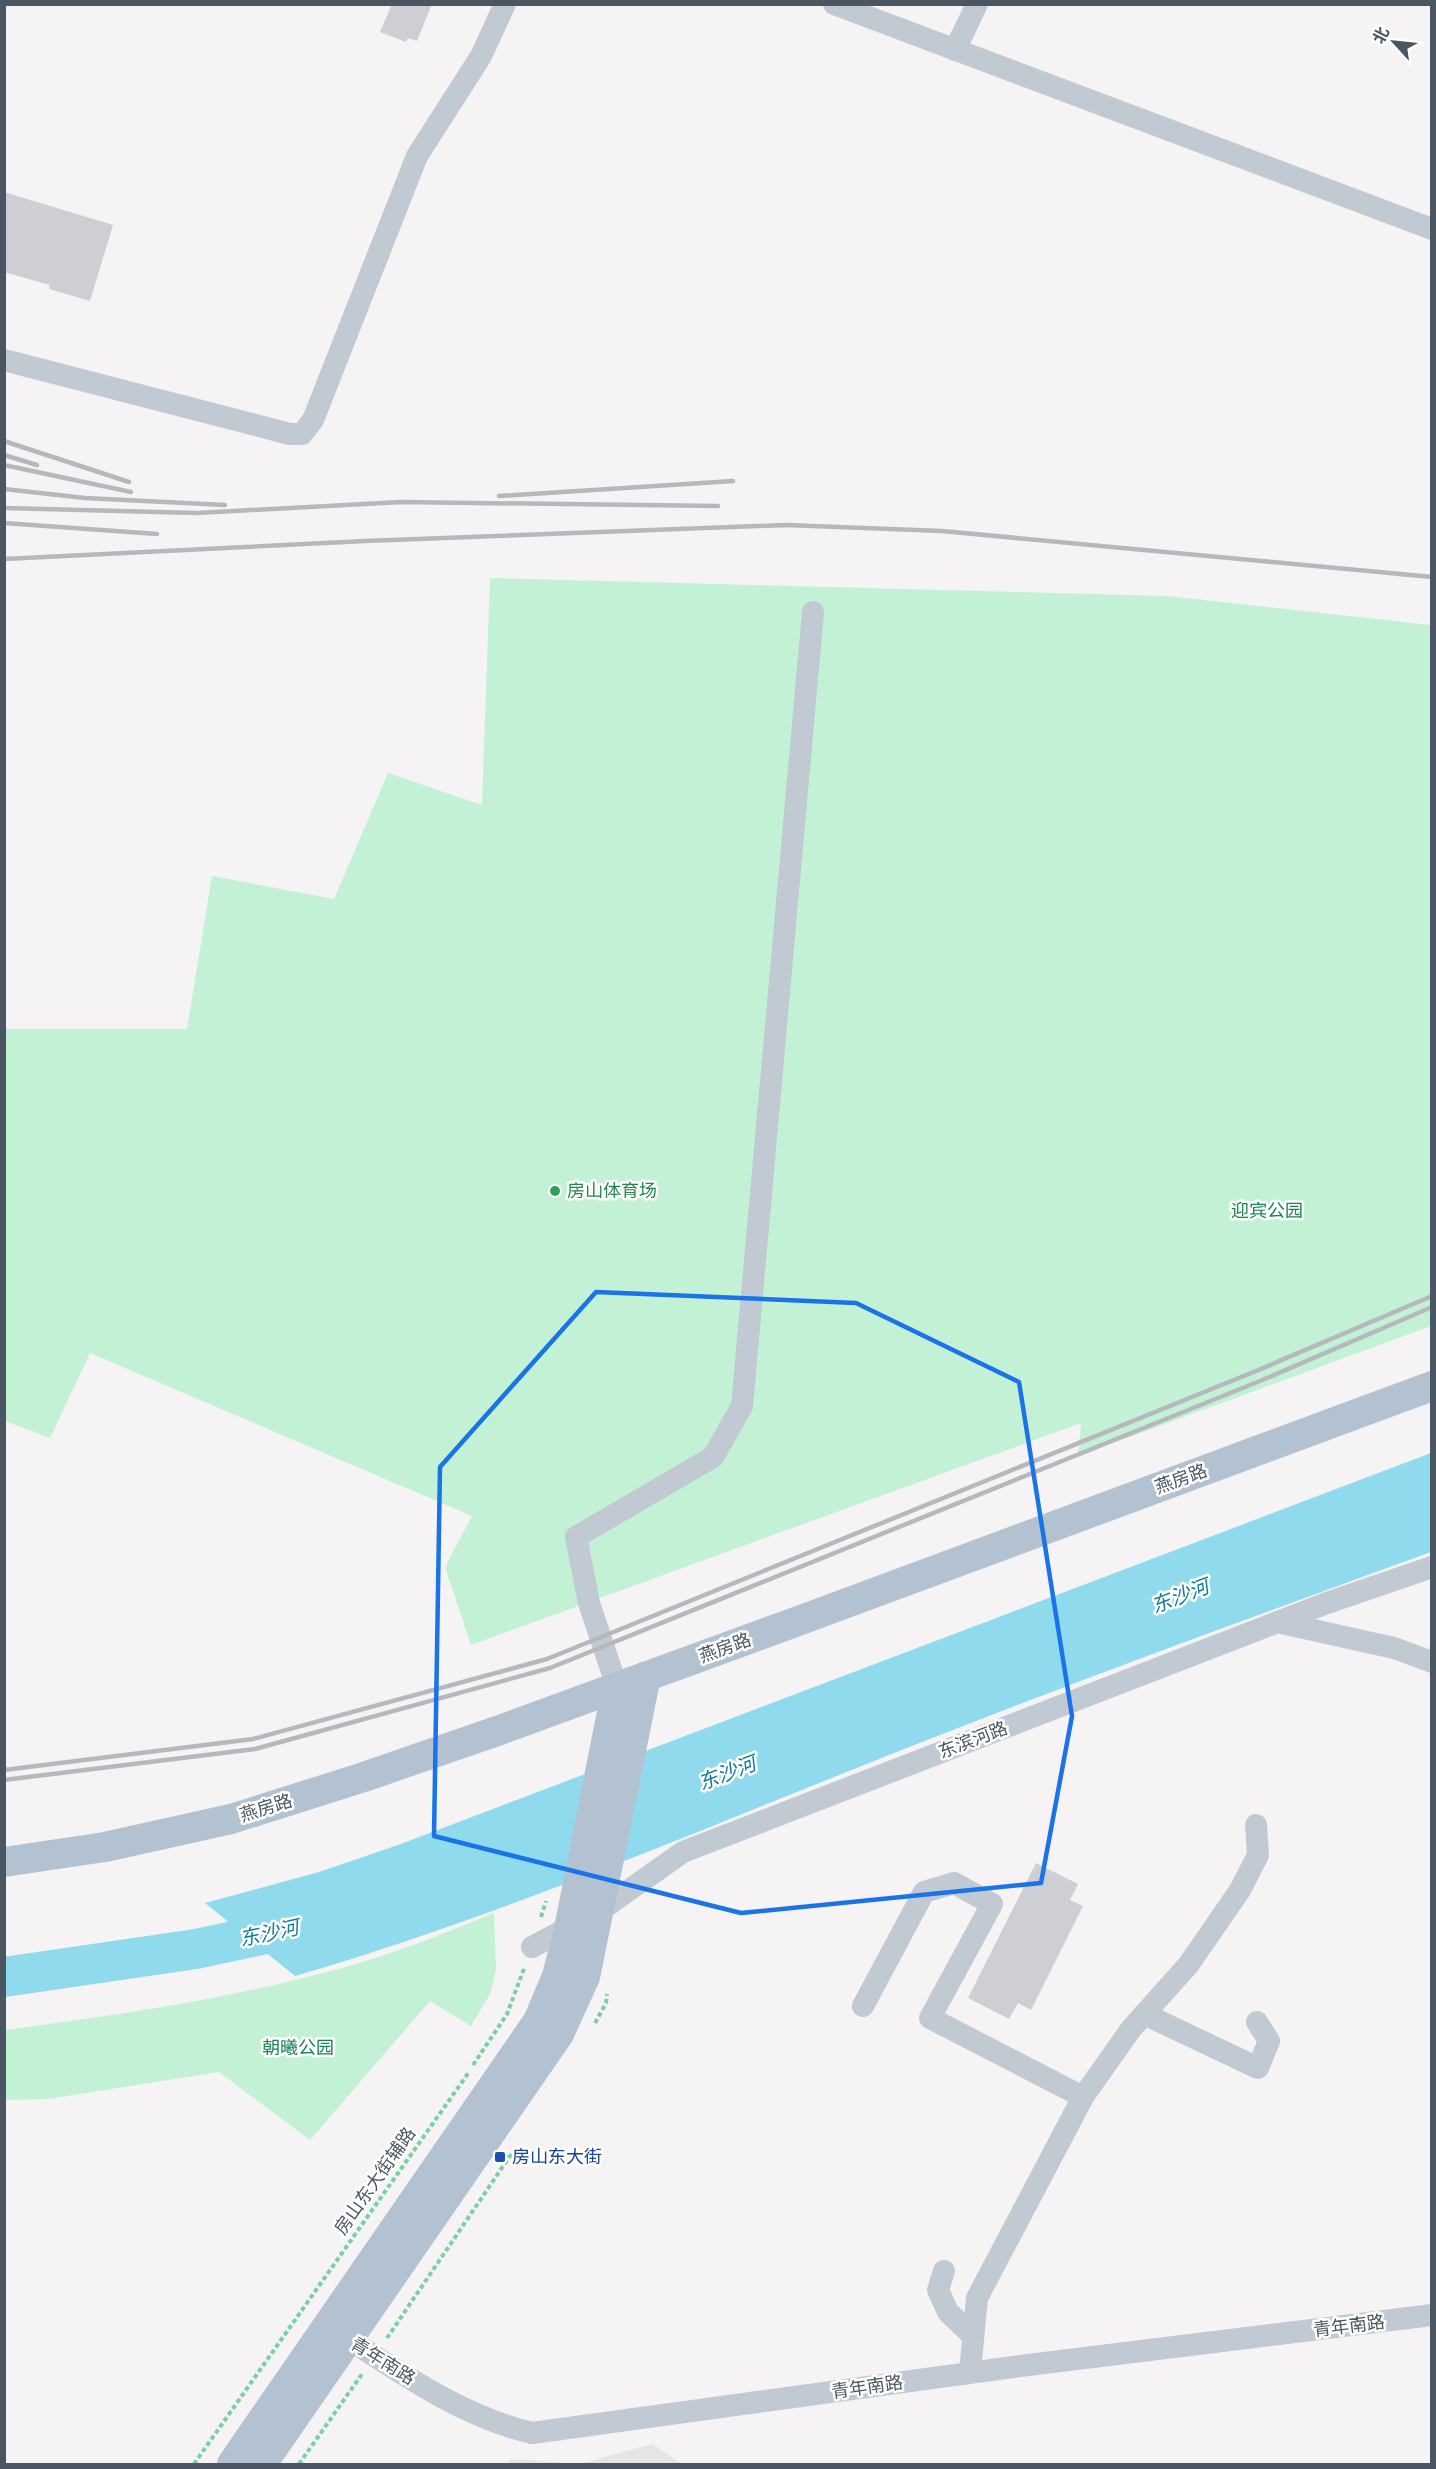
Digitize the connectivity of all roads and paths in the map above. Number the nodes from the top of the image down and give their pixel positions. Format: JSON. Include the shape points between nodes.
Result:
{"nodes":[{"id":1,"x":505,"y":4,"type":"edge"},
{"id":2,"x":834,"y":4,"type":"edge"},
{"id":3,"x":977,"y":4,"type":"edge"},
{"id":4,"x":955,"y":50,"type":"junction"},
{"id":5,"x":1431,"y":230,"type":"edge"},
{"id":6,"x":4,"y":360,"type":"edge"},
{"id":7,"x":813,"y":612,"type":"dead end"},
{"id":8,"x":1431,"y":1386,"type":"edge"},
{"id":9,"x":1431,"y":1567,"type":"edge"},
{"id":10,"x":1277,"y":1622,"type":"junction"},
{"id":11,"x":1431,"y":1662,"type":"edge"},
{"id":12,"x":646,"y":1676,"type":"junction"},
{"id":13,"x":617,"y":1687,"type":"junction"},
{"id":14,"x":623,"y":1726,"type":"junction"},
{"id":15,"x":1256,"y":1826,"type":"dead end"},
{"id":16,"x":4,"y":1862,"type":"edge"},
{"id":17,"x":547,"y":1897,"type":"dead end"},
{"id":18,"x":598,"y":1912,"type":"junction"},
{"id":19,"x":569,"y":1927,"type":"junction"},
{"id":20,"x":532,"y":1947,"type":"junction"},
{"id":21,"x":863,"y":2007,"type":"dead end"},
{"id":22,"x":1144,"y":2014,"type":"junction"},
{"id":23,"x":1257,"y":2022,"type":"dead end"},
{"id":24,"x":1083,"y":2097,"type":"junction"},
{"id":25,"x":944,"y":2271,"type":"dead end"},
{"id":26,"x":1431,"y":2314,"type":"edge"},
{"id":27,"x":338,"y":2333,"type":"junction"},
{"id":28,"x":973,"y":2337,"type":"junction"},
{"id":29,"x":970,"y":2372,"type":"junction"},
{"id":30,"x":194,"y":2464,"type":"edge"},
{"id":31,"x":232,"y":2464,"type":"edge"},
{"id":32,"x":262,"y":2464,"type":"edge"}],
"edges":[{"from":1,"to":6,"type":"street","via":[[481,56],[417,156],[313,420],[302,434]]},
{"from":2,"to":4,"type":"street"},
{"from":3,"to":4,"type":"street"},
{"from":4,"to":5,"type":"street"},
{"from":7,"to":13,"type":"street","via":[[742,1406],[713,1457],[576,1537],[590,1603]]},
{"from":8,"to":12,"type":"main road","name":"燕房路"},
{"from":9,"to":10,"type":"street","name":"东滨河路"},
{"from":10,"to":11,"type":"street","via":[[1394,1648]]},
{"from":10,"to":18,"type":"street","name":"东滨河路","via":[[683,1852]]},
{"from":12,"to":13,"type":"main road","name":"燕房路"},
{"from":12,"to":14,"type":"main road"},
{"from":13,"to":14,"type":"main road"},
{"from":13,"to":16,"type":"main road","name":"燕房路","via":[[364,1778],[231,1819],[105,1847]]},
{"from":14,"to":18,"type":"main road"},
{"from":14,"to":19,"type":"main road"},
{"from":15,"to":22,"type":"street","via":[[1258,1855],[1240,1890],[1189,1964]]},
{"from":17,"to":20,"type":"path","name":"房山东大街辅路"},
{"from":18,"to":19,"type":"street","name":"东滨河路"},
{"from":18,"to":27,"type":"main road","via":[[585,1977],[559,2034]]},
{"from":19,"to":20,"type":"street","name":"东滨河路"},
{"from":19,"to":27,"type":"main road","via":[[557,1976],[538,2021]]},
{"from":20,"to":30,"type":"path","name":"房山东大街辅路","via":[[507,2014]]},
{"from":21,"to":24,"type":"street","via":[[924,1892],[954,1883],[992,1904],[930,2018]]},
{"from":22,"to":23,"type":"street","via":[[1258,2068],[1269,2041]]},
{"from":22,"to":24,"type":"street"},
{"from":24,"to":28,"type":"street","via":[[977,2298]]},
{"from":25,"to":28,"type":"street","via":[[938,2290],[948,2312]]},
{"from":26,"to":29,"type":"street","name":"青年南路"},
{"from":27,"to":29,"type":"street","name":"青年南路","via":[[466,2409],[532,2433]]},
{"from":27,"to":31,"type":"main road"},
{"from":27,"to":32,"type":"main road"},
{"from":28,"to":29,"type":"street"}]}
